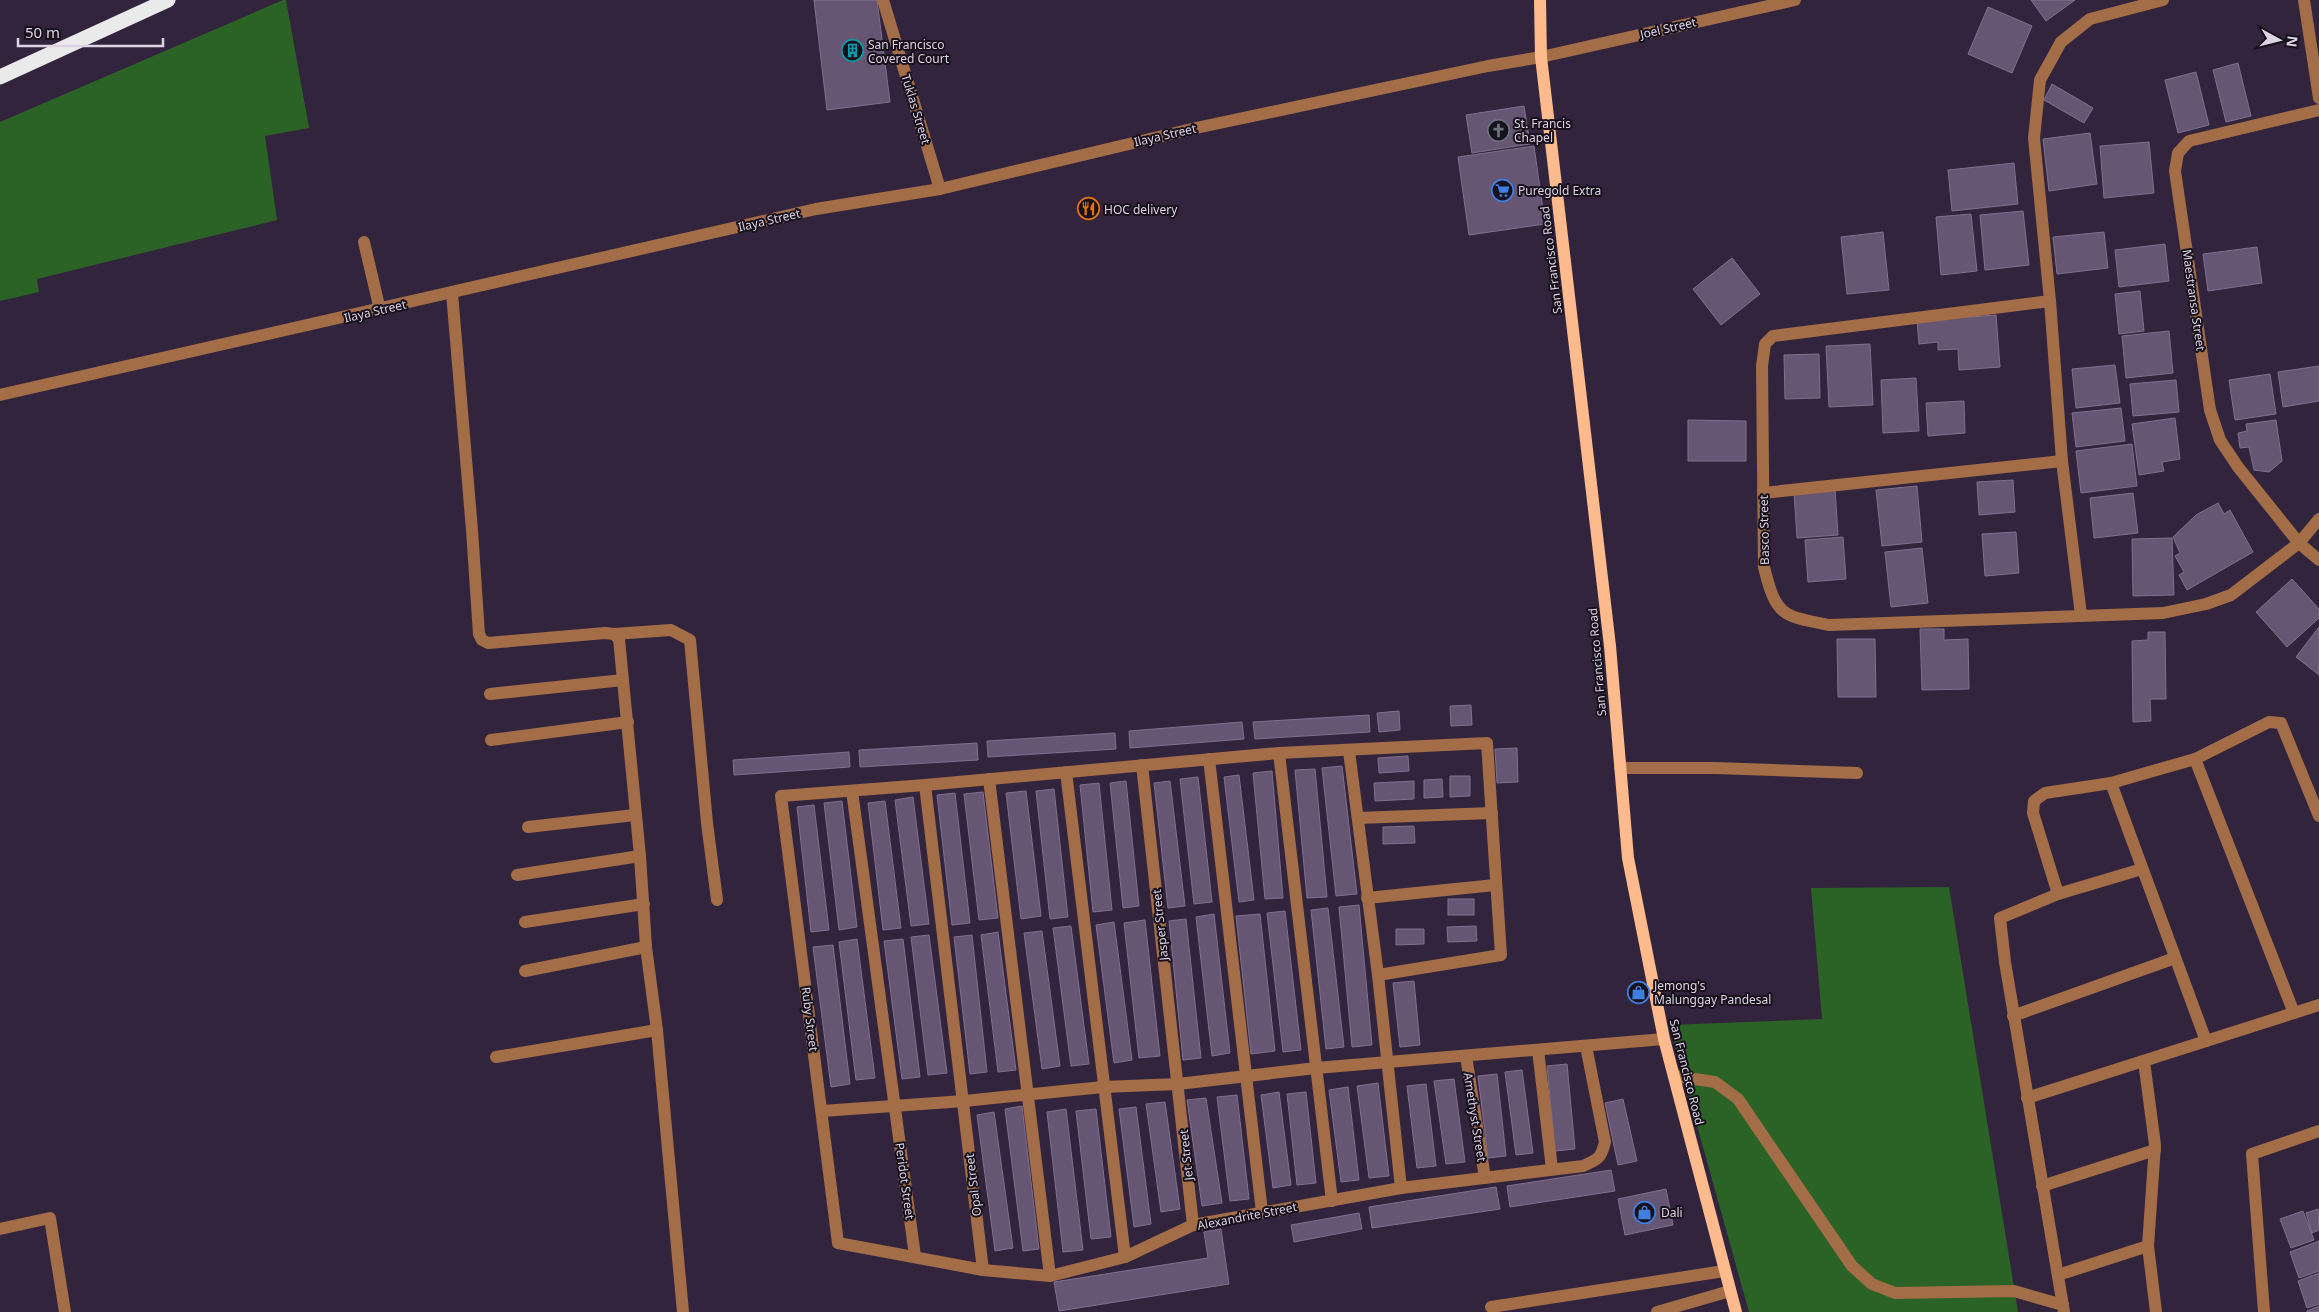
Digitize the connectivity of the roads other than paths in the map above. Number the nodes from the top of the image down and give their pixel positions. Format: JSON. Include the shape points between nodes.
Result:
{"nodes":[{"id":1,"x":168,"y":0,"type":"edge"},
{"id":2,"x":883,"y":0,"type":"edge"},
{"id":3,"x":1540,"y":0,"type":"edge"},
{"id":4,"x":1795,"y":0,"type":"edge"},
{"id":5,"x":2163,"y":0,"type":"edge"},
{"id":6,"x":2304,"y":0,"type":"edge"},
{"id":7,"x":1541,"y":57,"type":"junction"},
{"id":8,"x":0,"y":78,"type":"edge"},
{"id":9,"x":2319,"y":98,"type":"edge"},
{"id":10,"x":2319,"y":110,"type":"edge"},
{"id":11,"x":940,"y":189,"type":"junction"},
{"id":12,"x":364,"y":242,"type":"dead end"},
{"id":13,"x":452,"y":293,"type":"junction"},
{"id":14,"x":2050,"y":301,"type":"junction"},
{"id":15,"x":380,"y":310,"type":"junction"},
{"id":16,"x":0,"y":395,"type":"edge"},
{"id":17,"x":2062,"y":461,"type":"junction"},
{"id":18,"x":1763,"y":493,"type":"junction"},
{"id":19,"x":2319,"y":519,"type":"edge"},
{"id":20,"x":2299,"y":543,"type":"junction"},
{"id":21,"x":2319,"y":560,"type":"edge"},
{"id":22,"x":2081,"y":615,"type":"junction"},
{"id":23,"x":614,"y":634,"type":"junction"},
{"id":24,"x":623,"y":680,"type":"junction"},
{"id":25,"x":490,"y":694,"type":"dead end"},
{"id":26,"x":628,"y":722,"type":"junction"},
{"id":27,"x":491,"y":740,"type":"dead end"},
{"id":28,"x":1350,"y":751,"type":"junction"},
{"id":29,"x":1279,"y":753,"type":"junction"},
{"id":30,"x":1209,"y":759,"type":"junction"},
{"id":31,"x":2195,"y":759,"type":"junction"},
{"id":32,"x":1142,"y":765,"type":"junction"},
{"id":33,"x":1620,"y":768,"type":"junction"},
{"id":34,"x":1066,"y":772,"type":"junction"},
{"id":35,"x":1857,"y":773,"type":"dead end"},
{"id":36,"x":989,"y":779,"type":"junction"},
{"id":37,"x":2111,"y":783,"type":"junction"},
{"id":38,"x":925,"y":785,"type":"junction"},
{"id":39,"x":852,"y":791,"type":"junction"},
{"id":40,"x":1492,"y":813,"type":"junction"},
{"id":41,"x":635,"y":815,"type":"junction"},
{"id":42,"x":2319,"y":816,"type":"edge"},
{"id":43,"x":1358,"y":818,"type":"junction"},
{"id":44,"x":528,"y":827,"type":"dead end"},
{"id":45,"x":640,"y":856,"type":"junction"},
{"id":46,"x":2142,"y":869,"type":"junction"},
{"id":47,"x":517,"y":875,"type":"dead end"},
{"id":48,"x":1495,"y":885,"type":"junction"},
{"id":49,"x":2058,"y":894,"type":"junction"},
{"id":50,"x":1367,"y":898,"type":"junction"},
{"id":51,"x":717,"y":900,"type":"dead end"},
{"id":52,"x":644,"y":904,"type":"junction"},
{"id":53,"x":525,"y":922,"type":"dead end"},
{"id":54,"x":646,"y":946,"type":"junction"},
{"id":55,"x":2175,"y":958,"type":"junction"},
{"id":56,"x":525,"y":971,"type":"dead end"},
{"id":57,"x":1378,"y":975,"type":"junction"},
{"id":58,"x":2319,"y":1005,"type":"edge"},
{"id":59,"x":2294,"y":1013,"type":"junction"},
{"id":60,"x":2013,"y":1016,"type":"junction"},
{"id":61,"x":657,"y":1030,"type":"junction"},
{"id":62,"x":1664,"y":1039,"type":"junction"},
{"id":63,"x":2206,"y":1041,"type":"junction"},
{"id":64,"x":1586,"y":1046,"type":"junction"},
{"id":65,"x":1538,"y":1050,"type":"junction"},
{"id":66,"x":1466,"y":1056,"type":"junction"},
{"id":67,"x":496,"y":1057,"type":"dead end"},
{"id":68,"x":2144,"y":1061,"type":"junction"},
{"id":69,"x":1386,"y":1062,"type":"junction"},
{"id":70,"x":1316,"y":1068,"type":"junction"},
{"id":71,"x":1245,"y":1075,"type":"junction"},
{"id":72,"x":1674,"y":1076,"type":"junction"},
{"id":73,"x":1178,"y":1084,"type":"junction"},
{"id":74,"x":1103,"y":1086,"type":"junction"},
{"id":75,"x":1028,"y":1093,"type":"junction"},
{"id":76,"x":2027,"y":1098,"type":"junction"},
{"id":77,"x":964,"y":1101,"type":"junction"},
{"id":78,"x":894,"y":1106,"type":"junction"},
{"id":79,"x":822,"y":1111,"type":"junction"},
{"id":80,"x":2319,"y":1131,"type":"edge"},
{"id":81,"x":2154,"y":1150,"type":"junction"},
{"id":82,"x":1552,"y":1169,"type":"junction"},
{"id":83,"x":1485,"y":1178,"type":"junction"},
{"id":84,"x":2042,"y":1186,"type":"junction"},
{"id":85,"x":1401,"y":1188,"type":"junction"},
{"id":86,"x":1332,"y":1201,"type":"junction"},
{"id":87,"x":1262,"y":1212,"type":"junction"},
{"id":88,"x":1193,"y":1225,"type":"junction"},
{"id":89,"x":0,"y":1229,"type":"edge"},
{"id":90,"x":838,"y":1243,"type":"joint"},
{"id":91,"x":2148,"y":1246,"type":"junction"},
{"id":92,"x":915,"y":1256,"type":"junction"},
{"id":93,"x":1125,"y":1257,"type":"junction"},
{"id":94,"x":983,"y":1270,"type":"junction"},
{"id":95,"x":1724,"y":1271,"type":"junction"},
{"id":96,"x":2058,"y":1275,"type":"junction"},
{"id":97,"x":1050,"y":1276,"type":"junction"},
{"id":98,"x":1730,"y":1291,"type":"junction"},
{"id":99,"x":1491,"y":1307,"type":"dead end"},
{"id":100,"x":2063,"y":1308,"type":"edge"},
{"id":101,"x":65,"y":1312,"type":"edge"},
{"id":102,"x":684,"y":1312,"type":"edge"},
{"id":103,"x":1657,"y":1312,"type":"edge"},
{"id":104,"x":1736,"y":1312,"type":"edge"},
{"id":105,"x":2156,"y":1312,"type":"edge"},
{"id":106,"x":2264,"y":1312,"type":"edge"}],
"edges":[{"from":1,"to":8,"type":"highway"},
{"from":2,"to":11,"type":"street","name":"Tuklas Street"},
{"from":3,"to":7,"type":"main road","name":"San Francisco Road"},
{"from":4,"to":7,"type":"street","name":"Joel Street"},
{"from":5,"to":14,"type":"street","via":[[2090,19],[2061,42],[2040,80],[2034,138]]},
{"from":6,"to":9,"type":"street"},
{"from":7,"to":11,"type":"street","name":"Ilaya Street","via":[[1196,128]]},
{"from":7,"to":33,"type":"main road","name":"San Francisco Road","via":[[1610,646]]},
{"from":10,"to":20,"type":"street","name":"Maestransa Street","via":[[2189,141],[2178,153],[2175,171],[2210,410],[2220,440],[2238,467]]},
{"from":11,"to":13,"type":"street","name":"Ilaya Street","via":[[816,209]]},
{"from":12,"to":15,"type":"street"},
{"from":13,"to":15,"type":"street","name":"Ilaya Street"},
{"from":13,"to":23,"type":"street","via":[[478,634],[488,643]]},
{"from":14,"to":17,"type":"street"},
{"from":14,"to":18,"type":"street","name":"Basco Street","via":[[1773,336],[1766,344],[1762,366]]},
{"from":15,"to":16,"type":"street","name":"Ilaya Street"},
{"from":17,"to":18,"type":"street"},
{"from":17,"to":22,"type":"street"},
{"from":18,"to":22,"type":"street","name":"Basco Street","via":[[1764,567],[1770,594],[1791,617],[1829,625]]},
{"from":19,"to":20,"type":"street","name":"Basco Street"},
{"from":20,"to":21,"type":"street","name":"Maestransa Street"},
{"from":20,"to":22,"type":"street","name":"Basco Street","via":[[2231,595],[2206,604],[2163,613]]},
{"from":23,"to":24,"type":"street","via":[[619,639]]},
{"from":23,"to":51,"type":"street","via":[[671,630],[690,640]]},
{"from":24,"to":25,"type":"street"},
{"from":24,"to":26,"type":"street"},
{"from":26,"to":27,"type":"street"},
{"from":26,"to":41,"type":"street"},
{"from":28,"to":29,"type":"street"},
{"from":28,"to":40,"type":"street","via":[[1487,743]]},
{"from":28,"to":43,"type":"street"},
{"from":29,"to":30,"type":"street"},
{"from":29,"to":70,"type":"street"},
{"from":30,"to":32,"type":"street"},
{"from":30,"to":71,"type":"street"},
{"from":31,"to":37,"type":"street"},
{"from":31,"to":42,"type":"street","via":[[2269,722],[2281,723]]},
{"from":31,"to":59,"type":"street"},
{"from":32,"to":34,"type":"street"},
{"from":32,"to":73,"type":"street","name":"Jasper Street"},
{"from":33,"to":35,"type":"street"},
{"from":33,"to":62,"type":"main road","name":"San Francisco Road","via":[[1628,858]]},
{"from":34,"to":36,"type":"street"},
{"from":34,"to":74,"type":"street"},
{"from":36,"to":38,"type":"street"},
{"from":36,"to":75,"type":"street"},
{"from":37,"to":46,"type":"street"},
{"from":37,"to":49,"type":"street","via":[[2045,793],[2034,801],[2032,814]]},
{"from":38,"to":39,"type":"street"},
{"from":38,"to":77,"type":"street","name":"Opal Street"},
{"from":39,"to":78,"type":"street","name":"Peridot Street"},
{"from":39,"to":79,"type":"street","name":"Ruby Street","via":[[781,796]]},
{"from":40,"to":43,"type":"street"},
{"from":40,"to":48,"type":"street"},
{"from":41,"to":44,"type":"street"},
{"from":41,"to":45,"type":"street"},
{"from":43,"to":50,"type":"street"},
{"from":45,"to":47,"type":"street"},
{"from":45,"to":52,"type":"street"},
{"from":46,"to":49,"type":"street"},
{"from":46,"to":55,"type":"street"},
{"from":48,"to":50,"type":"street"},
{"from":48,"to":57,"type":"street","via":[[1501,955]]},
{"from":49,"to":60,"type":"street","via":[[2000,918]]},
{"from":50,"to":57,"type":"street"},
{"from":52,"to":53,"type":"street"},
{"from":52,"to":54,"type":"street"},
{"from":54,"to":56,"type":"street"},
{"from":54,"to":61,"type":"street"},
{"from":55,"to":60,"type":"street"},
{"from":55,"to":63,"type":"street"},
{"from":57,"to":69,"type":"street"},
{"from":58,"to":59,"type":"street"},
{"from":59,"to":63,"type":"street"},
{"from":60,"to":76,"type":"street"},
{"from":61,"to":67,"type":"street"},
{"from":61,"to":102,"type":"street"},
{"from":62,"to":64,"type":"street"},
{"from":62,"to":72,"type":"main road","name":"San Francisco Road"},
{"from":63,"to":68,"type":"street"},
{"from":64,"to":65,"type":"street"},
{"from":64,"to":82,"type":"street","name":"Alexandrite Street","via":[[1606,1142],[1602,1155],[1596,1161],[1583,1166]]},
{"from":65,"to":66,"type":"street"},
{"from":65,"to":82,"type":"street"},
{"from":66,"to":69,"type":"street"},
{"from":66,"to":83,"type":"street","name":"Amethyst Street"},
{"from":68,"to":76,"type":"street"},
{"from":68,"to":81,"type":"street"},
{"from":69,"to":70,"type":"street"},
{"from":69,"to":85,"type":"street"},
{"from":70,"to":71,"type":"street"},
{"from":70,"to":86,"type":"street"},
{"from":71,"to":73,"type":"street"},
{"from":71,"to":87,"type":"street"},
{"from":72,"to":95,"type":"main road","name":"San Francisco Road"},
{"from":72,"to":100,"type":"street","via":[[1715,1082],[1738,1099],[1852,1266],[1872,1284],[1895,1293],[2014,1291]]},
{"from":73,"to":74,"type":"street"},
{"from":73,"to":88,"type":"street","name":"Jet Street"},
{"from":74,"to":75,"type":"street"},
{"from":74,"to":93,"type":"street"},
{"from":75,"to":77,"type":"street"},
{"from":75,"to":97,"type":"street"},
{"from":76,"to":84,"type":"street"},
{"from":77,"to":78,"type":"street"},
{"from":77,"to":94,"type":"street","name":"Opal Street"},
{"from":78,"to":79,"type":"street"},
{"from":78,"to":92,"type":"street","name":"Peridot Street"},
{"from":79,"to":90,"type":"street","name":"Ruby Street"},
{"from":80,"to":106,"type":"street","via":[[2252,1154]]},
{"from":81,"to":84,"type":"street"},
{"from":81,"to":91,"type":"street"},
{"from":82,"to":83,"type":"street","name":"Alexandrite Street"},
{"from":83,"to":85,"type":"street","name":"Alexandrite Street"},
{"from":84,"to":96,"type":"street"},
{"from":85,"to":86,"type":"street","name":"Alexandrite Street"},
{"from":86,"to":87,"type":"street","name":"Alexandrite Street"},
{"from":87,"to":88,"type":"street","name":"Alexandrite Street"},
{"from":88,"to":93,"type":"street","name":"Alexandrite Street"},
{"from":89,"to":101,"type":"street","via":[[50,1218]]},
{"from":90,"to":92,"type":"street","name":"Alexandrite Street"},
{"from":91,"to":96,"type":"street"},
{"from":91,"to":105,"type":"street"},
{"from":92,"to":94,"type":"street","name":"Alexandrite Street"},
{"from":93,"to":97,"type":"street","name":"Alexandrite Street"},
{"from":94,"to":97,"type":"street","name":"Alexandrite Street"},
{"from":95,"to":98,"type":"main road","name":"San Francisco Road"},
{"from":95,"to":99,"type":"street"},
{"from":96,"to":100,"type":"street"},
{"from":98,"to":103,"type":"street"},
{"from":98,"to":104,"type":"main road","name":"San Francisco Road"}]}
